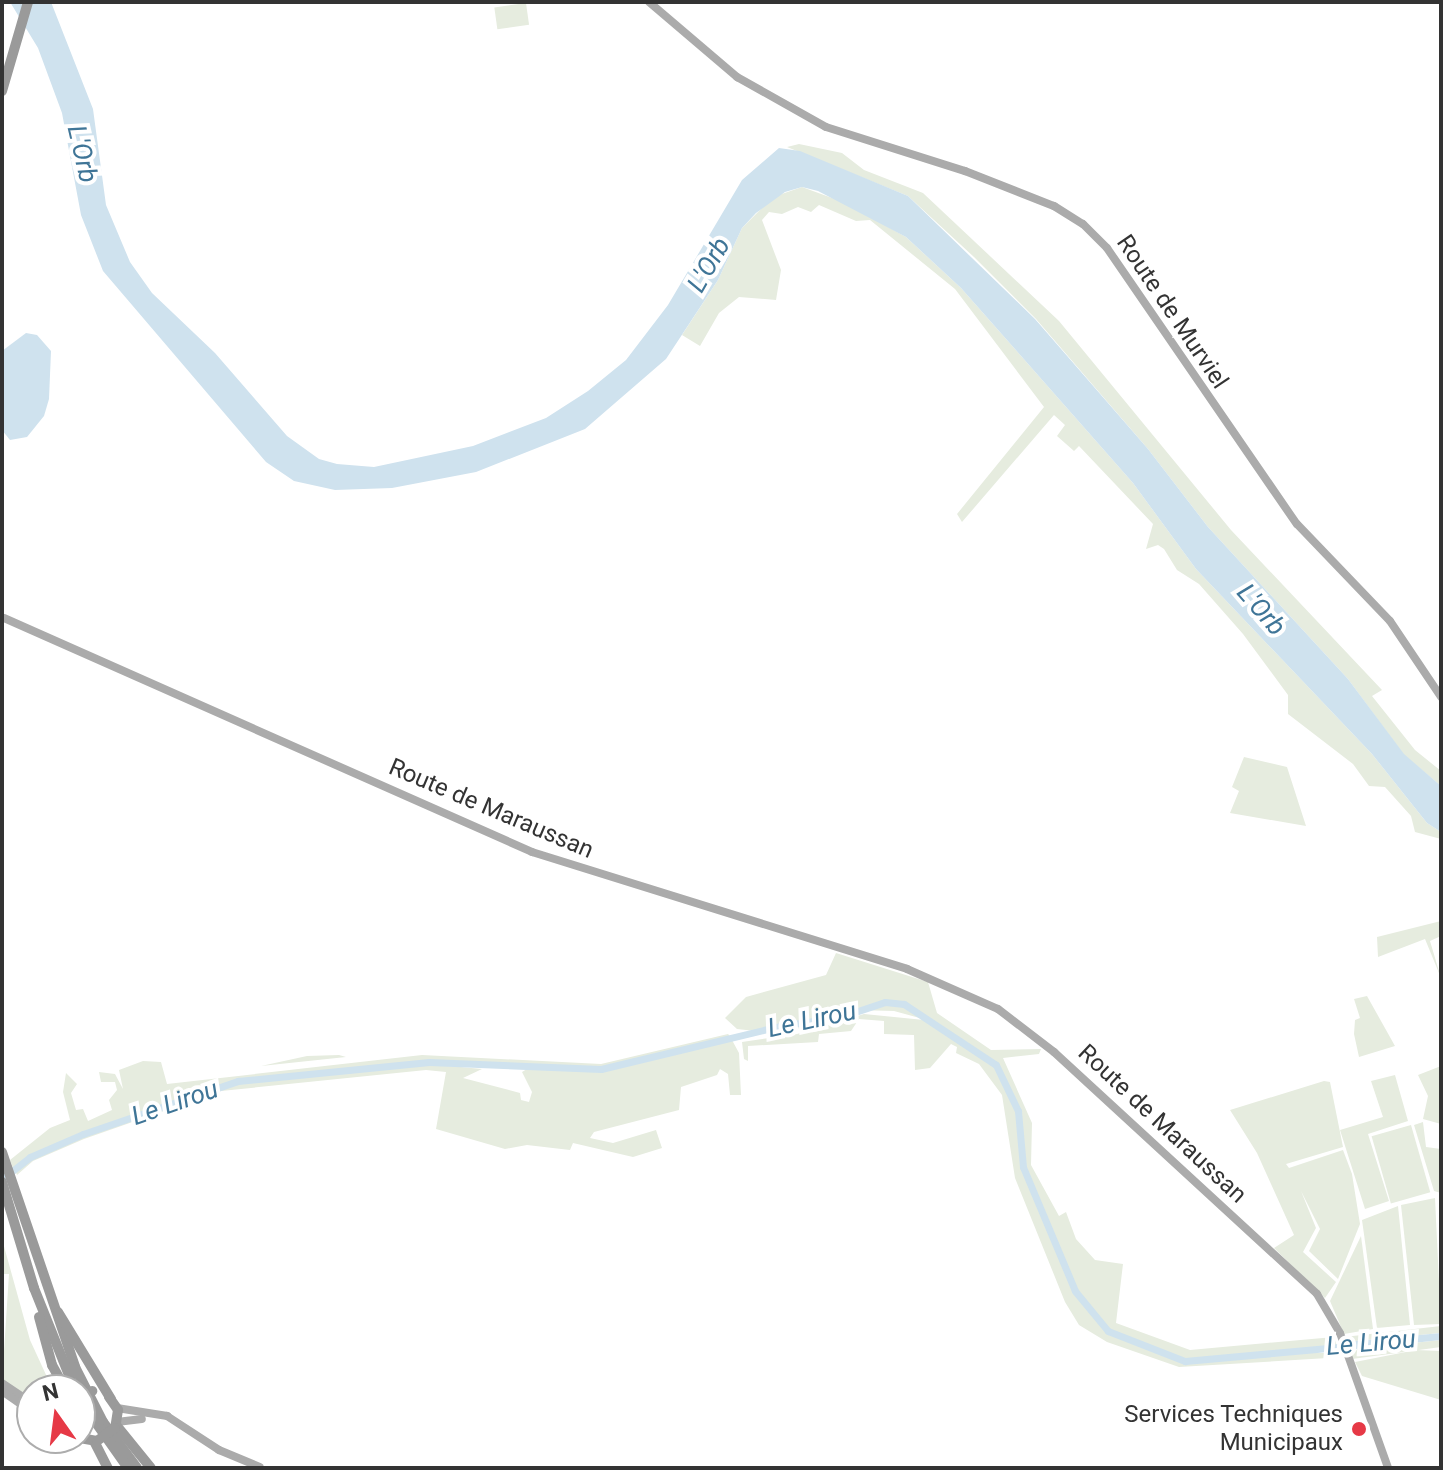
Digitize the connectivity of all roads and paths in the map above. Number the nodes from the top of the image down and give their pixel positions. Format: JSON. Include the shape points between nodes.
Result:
{"nodes":[{"id":1,"x":25,"y":2,"type":"edge"},
{"id":2,"x":649,"y":2,"type":"edge"},
{"id":3,"x":13,"y":39,"type":"junction"},
{"id":4,"x":2,"y":69,"type":"edge"},
{"id":5,"x":2,"y":91,"type":"edge"},
{"id":6,"x":2,"y":620,"type":"edge"},
{"id":7,"x":1441,"y":697,"type":"edge"},
{"id":8,"x":2,"y":1152,"type":"edge"},
{"id":9,"x":2,"y":1182,"type":"edge"},
{"id":10,"x":10,"y":1195,"type":"junction"},
{"id":11,"x":40,"y":1275,"type":"junction"},
{"id":12,"x":34,"y":1288,"type":"junction"},
{"id":13,"x":57,"y":1374,"type":"edge"},
{"id":14,"x":69,"y":1374,"type":"edge"},
{"id":15,"x":96,"y":1393,"type":"edge"},
{"id":16,"x":113,"y":1402,"type":"junction"},
{"id":17,"x":96,"y":1421,"type":"edge"},
{"id":18,"x":116,"y":1425,"type":"junction"},
{"id":19,"x":96,"y":1441,"type":"joint"},
{"id":20,"x":108,"y":1468,"type":"edge"},
{"id":21,"x":128,"y":1468,"type":"edge"},
{"id":22,"x":137,"y":1468,"type":"edge"},
{"id":23,"x":151,"y":1468,"type":"edge"},
{"id":24,"x":261,"y":1468,"type":"edge"},
{"id":25,"x":1388,"y":1468,"type":"edge"}],
"edges":[{"from":1,"to":3,"type":"highway"},
{"from":2,"to":7,"type":"main road","name":"Route de Murviel","via":[[737,77],[826,127],[965,171],[1054,206],[1083,224],[1107,248],[1297,524],[1390,621]]},
{"from":3,"to":4,"type":"highway"},
{"from":3,"to":5,"type":"highway"},
{"from":6,"to":25,"type":"main road","name":"Route de Maraussan","via":[[567,865],[835,946],[964,992],[1045,1048],[1321,1300],[1341,1337]]},
{"from":8,"to":10,"type":"highway"},
{"from":9,"to":10,"type":"highway"},
{"from":10,"to":11,"type":"highway"},
{"from":10,"to":12,"type":"highway"},
{"from":11,"to":16,"type":"highway"},
{"from":11,"to":22,"type":"highway","via":[[89,1397]]},
{"from":12,"to":13,"type":"highway"},
{"from":12,"to":14,"type":"highway"},
{"from":15,"to":16,"type":"highway","bridge":true},
{"from":16,"to":18,"type":"highway"},
{"from":16,"to":24,"type":"main road","via":[[119,1411],[167,1416],[219,1450]]},
{"from":17,"to":21,"type":"highway"},
{"from":18,"to":19,"type":"highway","bridge":true},
{"from":18,"to":23,"type":"highway"},
{"from":18,"to":24,"type":"main road","via":[[157,1417],[214,1452]]},
{"from":19,"to":20,"type":"highway"}]}
